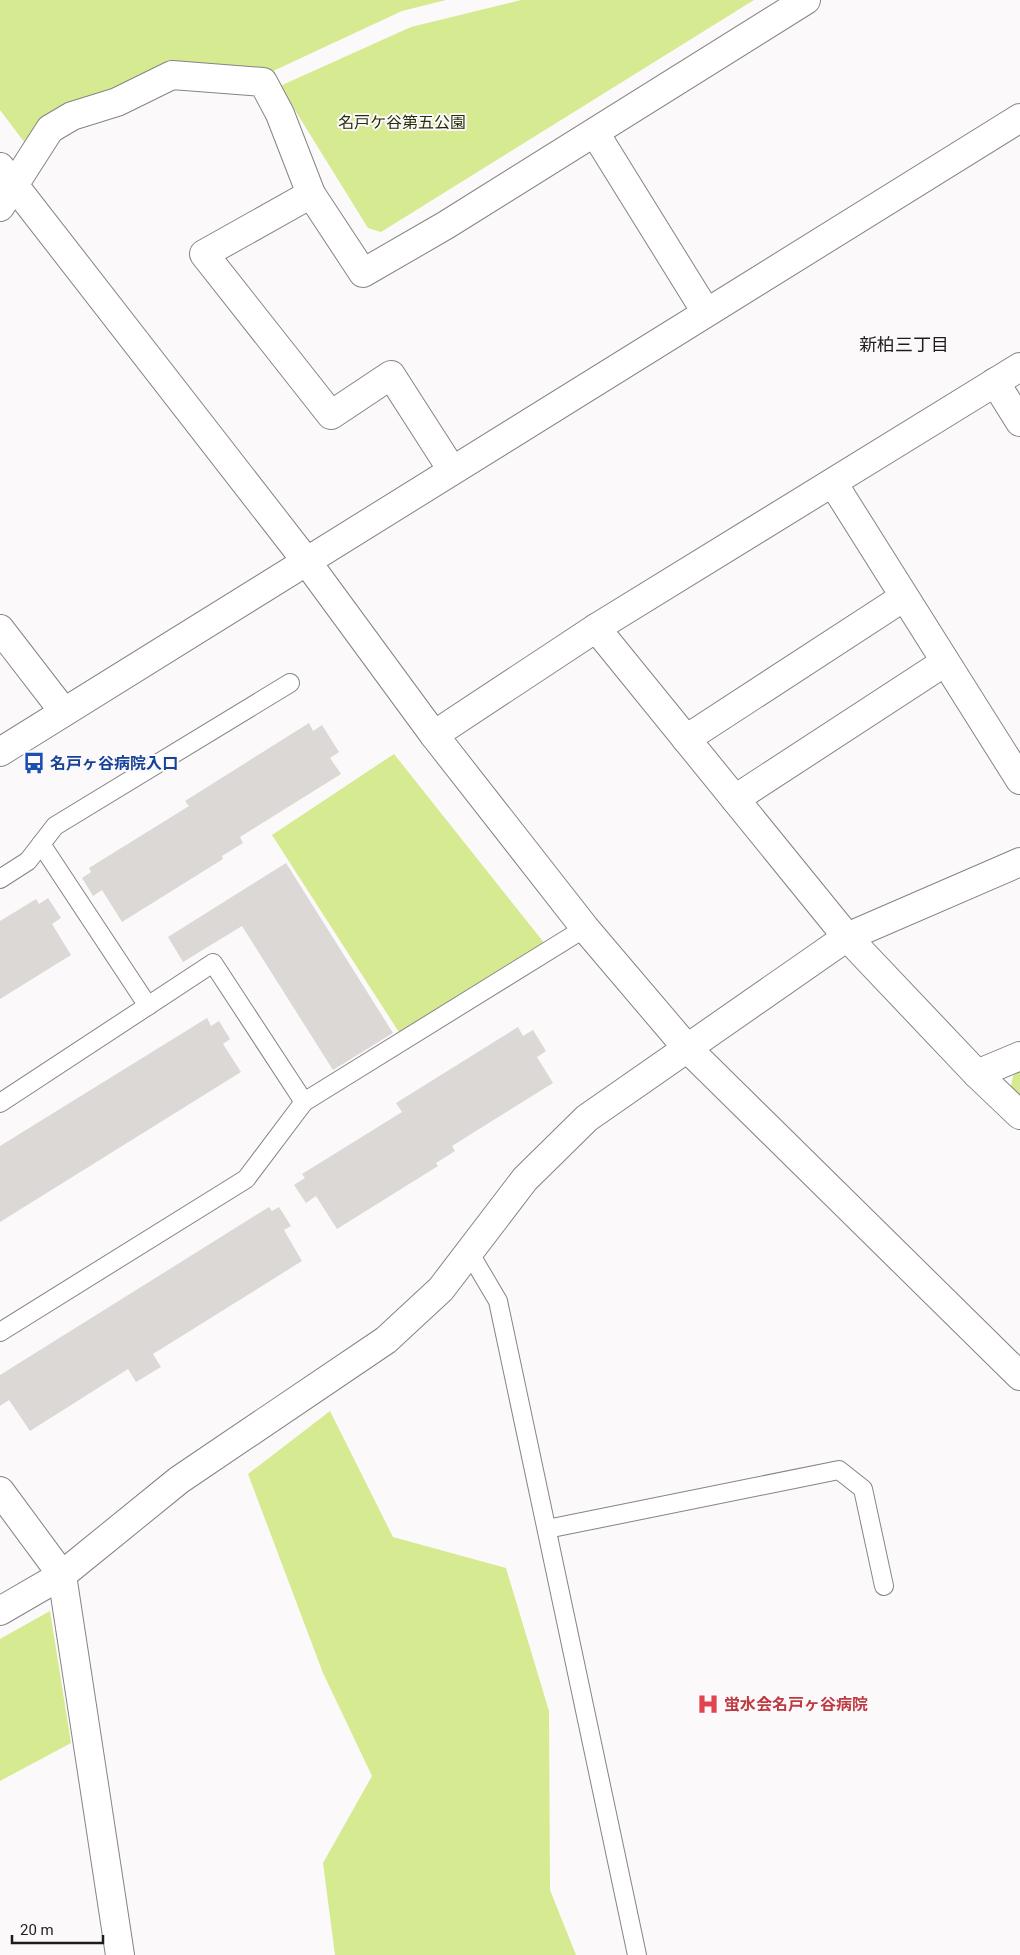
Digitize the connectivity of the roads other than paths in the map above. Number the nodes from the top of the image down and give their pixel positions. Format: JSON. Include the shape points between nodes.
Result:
{"nodes":[{"id":1,"x":806,"y":0,"type":"edge"},
{"id":2,"x":1020,"y":118,"type":"edge"},
{"id":3,"x":595,"y":133,"type":"junction"},
{"id":4,"x":5,"y":187,"type":"edge"},
{"id":5,"x":312,"y":194,"type":"junction"},
{"id":6,"x":706,"y":312,"type":"junction"},
{"id":7,"x":1020,"y":367,"type":"edge"},
{"id":8,"x":996,"y":382,"type":"junction"},
{"id":9,"x":1020,"y":422,"type":"edge"},
{"id":10,"x":452,"y":470,"type":"junction"},
{"id":11,"x":833,"y":484,"type":"junction"},
{"id":12,"x":307,"y":562,"type":"junction"},
{"id":13,"x":904,"y":597,"type":"junction"},
{"id":14,"x":596,"y":628,"type":"junction"},
{"id":15,"x":0,"y":629,"type":"edge"},
{"id":16,"x":945,"y":662,"type":"junction"},
{"id":17,"x":290,"y":683,"type":"dead end"},
{"id":18,"x":64,"y":712,"type":"junction"},
{"id":19,"x":434,"y":735,"type":"junction"},
{"id":20,"x":686,"y":739,"type":"junction"},
{"id":21,"x":0,"y":752,"type":"edge"},
{"id":22,"x":1020,"y":780,"type":"edge"},
{"id":23,"x":735,"y":799,"type":"junction"},
{"id":24,"x":41,"y":844,"type":"junction"},
{"id":25,"x":1020,"y":862,"type":"edge"},
{"id":26,"x":0,"y":879,"type":"edge"},
{"id":27,"x":585,"y":928,"type":"junction"},
{"id":28,"x":847,"y":937,"type":"junction"},
{"id":29,"x":148,"y":1006,"type":"junction"},
{"id":30,"x":687,"y":1048,"type":"junction"},
{"id":31,"x":1020,"y":1056,"type":"edge"},
{"id":32,"x":977,"y":1074,"type":"junction"},
{"id":33,"x":304,"y":1102,"type":"junction"},
{"id":34,"x":0,"y":1103,"type":"edge"},
{"id":35,"x":1020,"y":1115,"type":"edge"},
{"id":36,"x":469,"y":1252,"type":"junction"},
{"id":37,"x":0,"y":1332,"type":"edge"},
{"id":38,"x":1020,"y":1376,"type":"edge"},
{"id":39,"x":0,"y":1491,"type":"edge"},
{"id":40,"x":547,"y":1529,"type":"junction"},
{"id":41,"x":62,"y":1575,"type":"junction"},
{"id":42,"x":884,"y":1586,"type":"dead end"},
{"id":43,"x":0,"y":1611,"type":"edge"},
{"id":44,"x":120,"y":1955,"type":"edge"},
{"id":45,"x":637,"y":1955,"type":"edge"}],
"edges":[{"from":1,"to":3,"type":"street"},
{"from":2,"to":6,"type":"street"},
{"from":3,"to":5,"type":"street","via":[[363,273]]},
{"from":3,"to":6,"type":"street"},
{"from":4,"to":5,"type":"street","via":[[50,129],[72,116],[117,102],[172,75],[263,82],[280,114]]},
{"from":4,"to":12,"type":"street"},
{"from":5,"to":10,"type":"street","via":[[204,254],[331,415],[391,375]]},
{"from":6,"to":10,"type":"street"},
{"from":7,"to":8,"type":"street"},
{"from":8,"to":9,"type":"street"},
{"from":8,"to":11,"type":"street"},
{"from":10,"to":12,"type":"street"},
{"from":11,"to":13,"type":"street"},
{"from":11,"to":14,"type":"street"},
{"from":12,"to":18,"type":"street"},
{"from":12,"to":19,"type":"street"},
{"from":13,"to":16,"type":"street"},
{"from":13,"to":20,"type":"street"},
{"from":14,"to":19,"type":"street"},
{"from":14,"to":20,"type":"street"},
{"from":15,"to":18,"type":"street"},
{"from":16,"to":22,"type":"street"},
{"from":16,"to":23,"type":"street"},
{"from":17,"to":24,"type":"lane","via":[[55,826]]},
{"from":18,"to":21,"type":"street"},
{"from":19,"to":27,"type":"street"},
{"from":20,"to":23,"type":"street"},
{"from":23,"to":28,"type":"street"},
{"from":24,"to":26,"type":"lane","via":[[28,861]]},
{"from":24,"to":29,"type":"lane"},
{"from":25,"to":28,"type":"street"},
{"from":27,"to":30,"type":"street"},
{"from":27,"to":33,"type":"lane"},
{"from":28,"to":30,"type":"street"},
{"from":28,"to":32,"type":"street"},
{"from":29,"to":33,"type":"lane","via":[[213,963]]},
{"from":29,"to":34,"type":"lane"},
{"from":30,"to":36,"type":"street","via":[[587,1118],[525,1178]]},
{"from":30,"to":38,"type":"street"},
{"from":31,"to":32,"type":"street"},
{"from":32,"to":35,"type":"street"},
{"from":33,"to":37,"type":"lane","via":[[246,1178]]},
{"from":36,"to":40,"type":"lane","via":[[498,1301]]},
{"from":36,"to":41,"type":"street","via":[[441,1289],[386,1340],[179,1480]]},
{"from":39,"to":41,"type":"street"},
{"from":40,"to":42,"type":"lane","via":[[839,1470],[863,1488]]},
{"from":40,"to":45,"type":"lane"},
{"from":41,"to":43,"type":"street"},
{"from":41,"to":44,"type":"street"}]}
